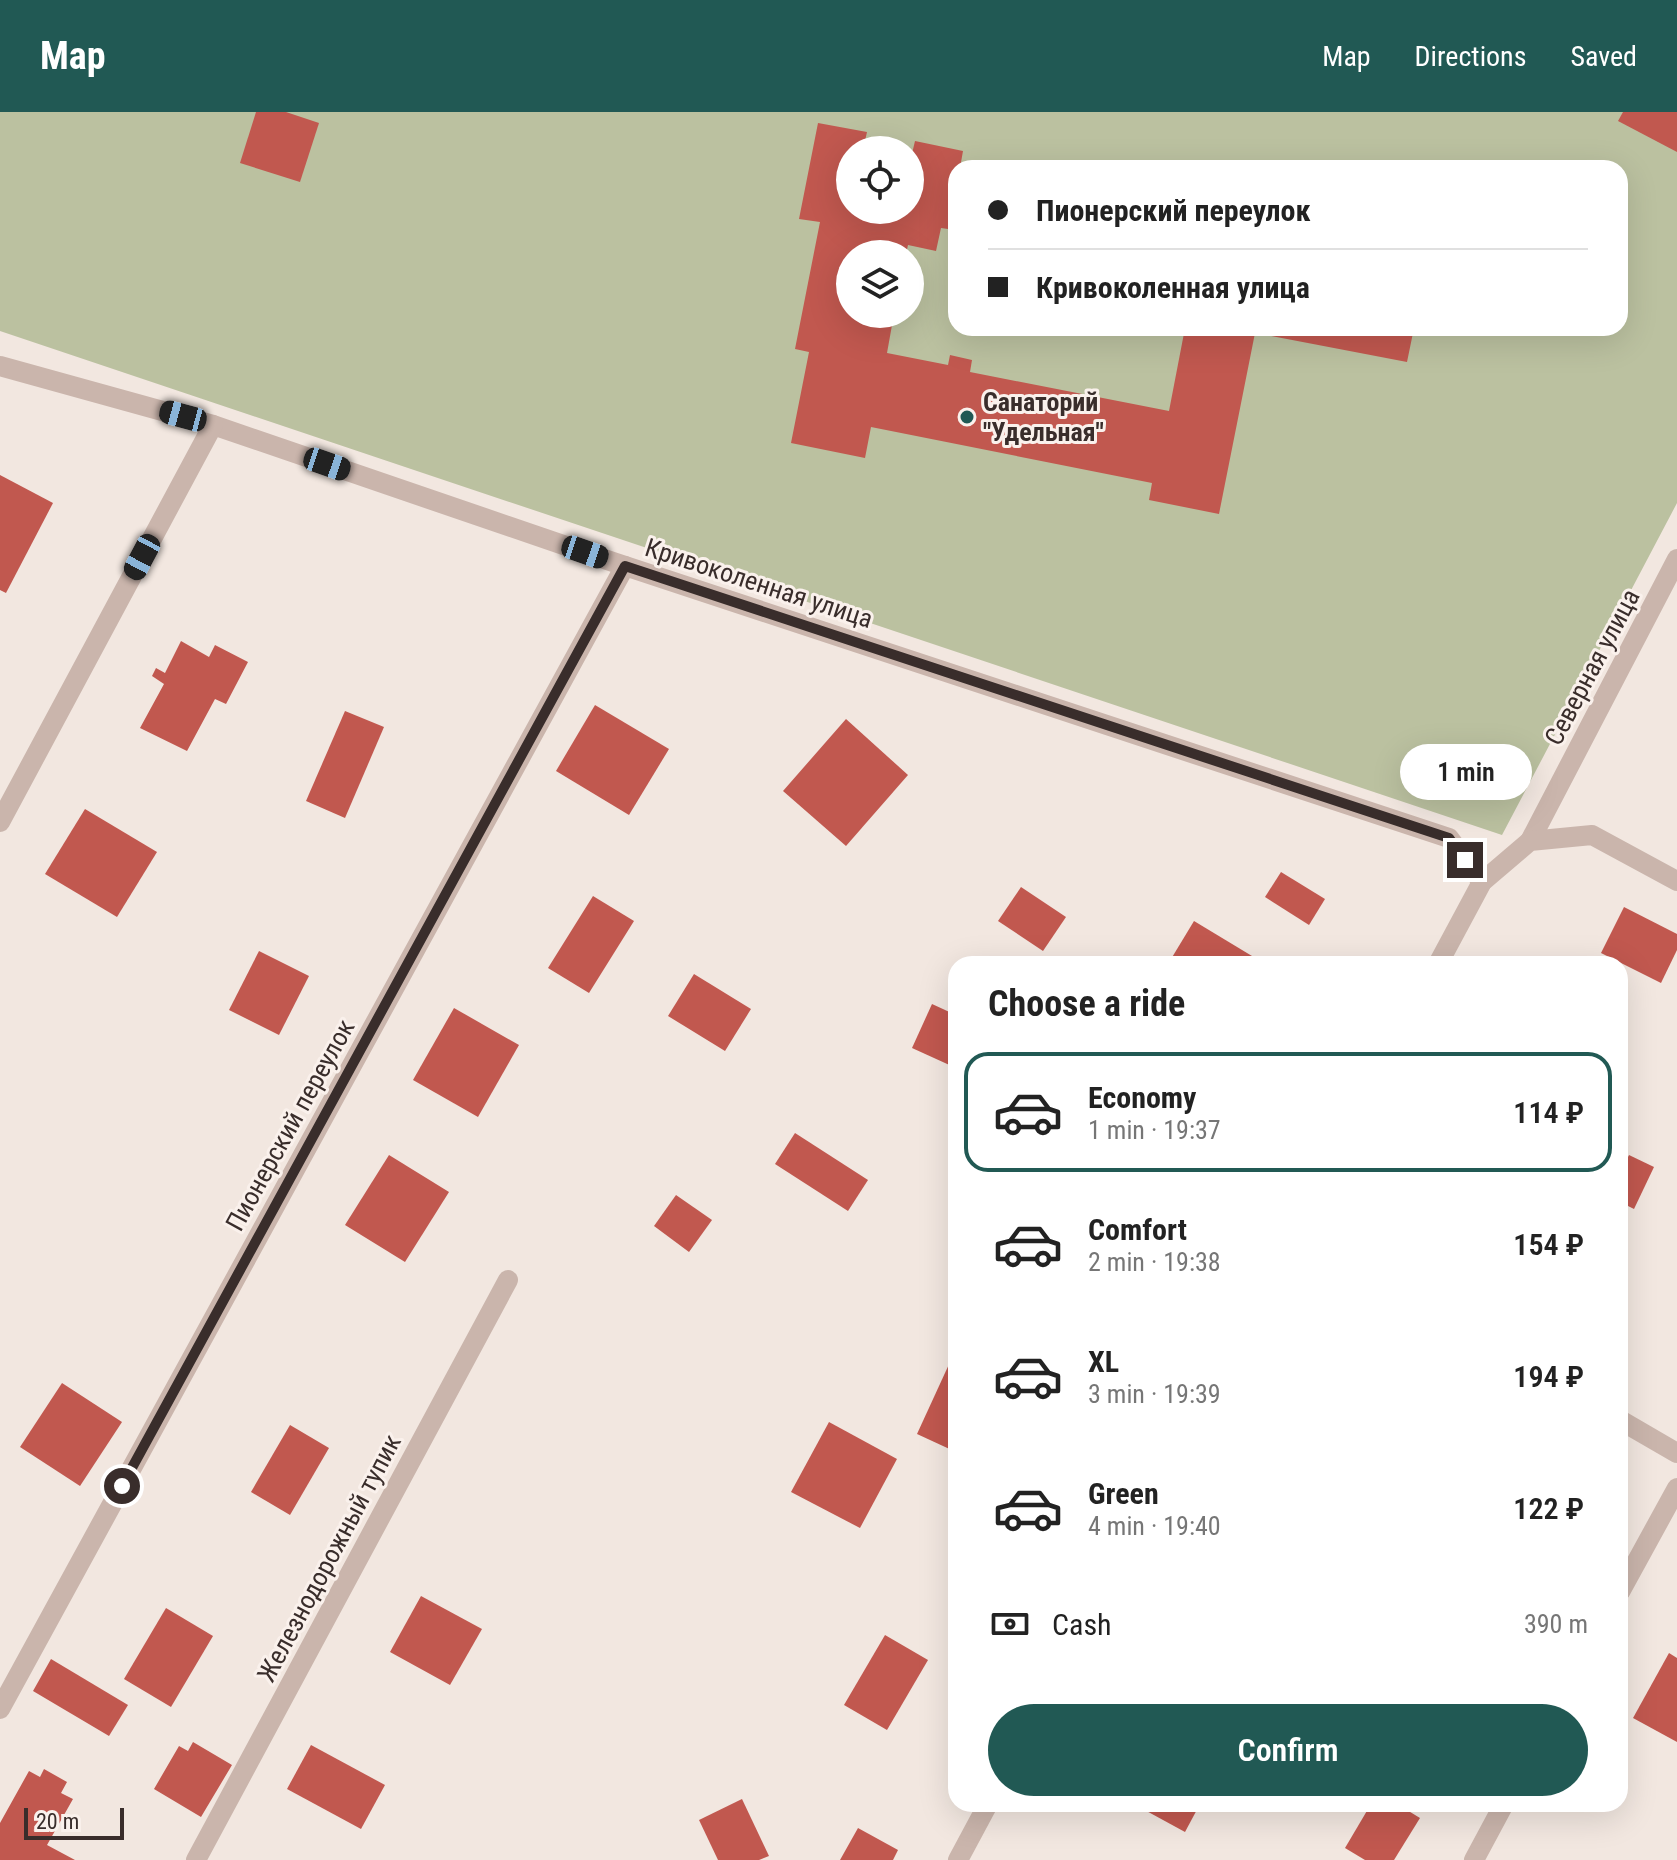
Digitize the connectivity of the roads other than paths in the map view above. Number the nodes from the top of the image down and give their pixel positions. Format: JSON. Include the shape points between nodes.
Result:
{"nodes":[{"id":1,"x":0,"y":366,"type":"edge"},
{"id":2,"x":213,"y":425,"type":"junction"},
{"id":3,"x":1677,"y":559,"type":"edge"},
{"id":4,"x":625,"y":566,"type":"junction"},
{"id":5,"x":0,"y":822,"type":"edge"},
{"id":6,"x":1530,"y":841,"type":"junction"},
{"id":7,"x":1677,"y":881,"type":"edge"},
{"id":8,"x":1482,"y":882,"type":"junction"},
{"id":9,"x":1442,"y":956,"type":"edge"},
{"id":10,"x":508,"y":1280,"type":"dead end"},
{"id":11,"x":1628,"y":1425,"type":"edge"},
{"id":12,"x":1677,"y":1453,"type":"edge"},
{"id":13,"x":1677,"y":1488,"type":"edge"},
{"id":14,"x":1628,"y":1577,"type":"edge"},
{"id":15,"x":0,"y":1709,"type":"edge"},
{"id":16,"x":984,"y":1812,"type":"edge"},
{"id":17,"x":1500,"y":1812,"type":"edge"},
{"id":18,"x":196,"y":1860,"type":"edge"},
{"id":19,"x":958,"y":1860,"type":"edge"},
{"id":20,"x":1474,"y":1860,"type":"edge"}],
"edges":[{"from":1,"to":2,"type":"street","name":"Кривоколенная улица"},
{"from":2,"to":4,"type":"street","name":"Кривоколенная улица"},
{"from":2,"to":5,"type":"street"},
{"from":3,"to":6,"type":"street","name":"Северная улица"},
{"from":4,"to":8,"type":"street","name":"Кривоколенная улица","via":[[1449,838]]},
{"from":4,"to":15,"type":"street","name":"Пионерский переулок"},
{"from":6,"to":7,"type":"street","via":[[1592,835]]},
{"from":6,"to":8,"type":"street"},
{"from":8,"to":9,"type":"street"},
{"from":10,"to":18,"type":"street","name":"Железнодорожный тупик"},
{"from":11,"to":12,"type":"street"},
{"from":13,"to":14,"type":"street"},
{"from":16,"to":19,"type":"street"},
{"from":17,"to":20,"type":"street"}]}
